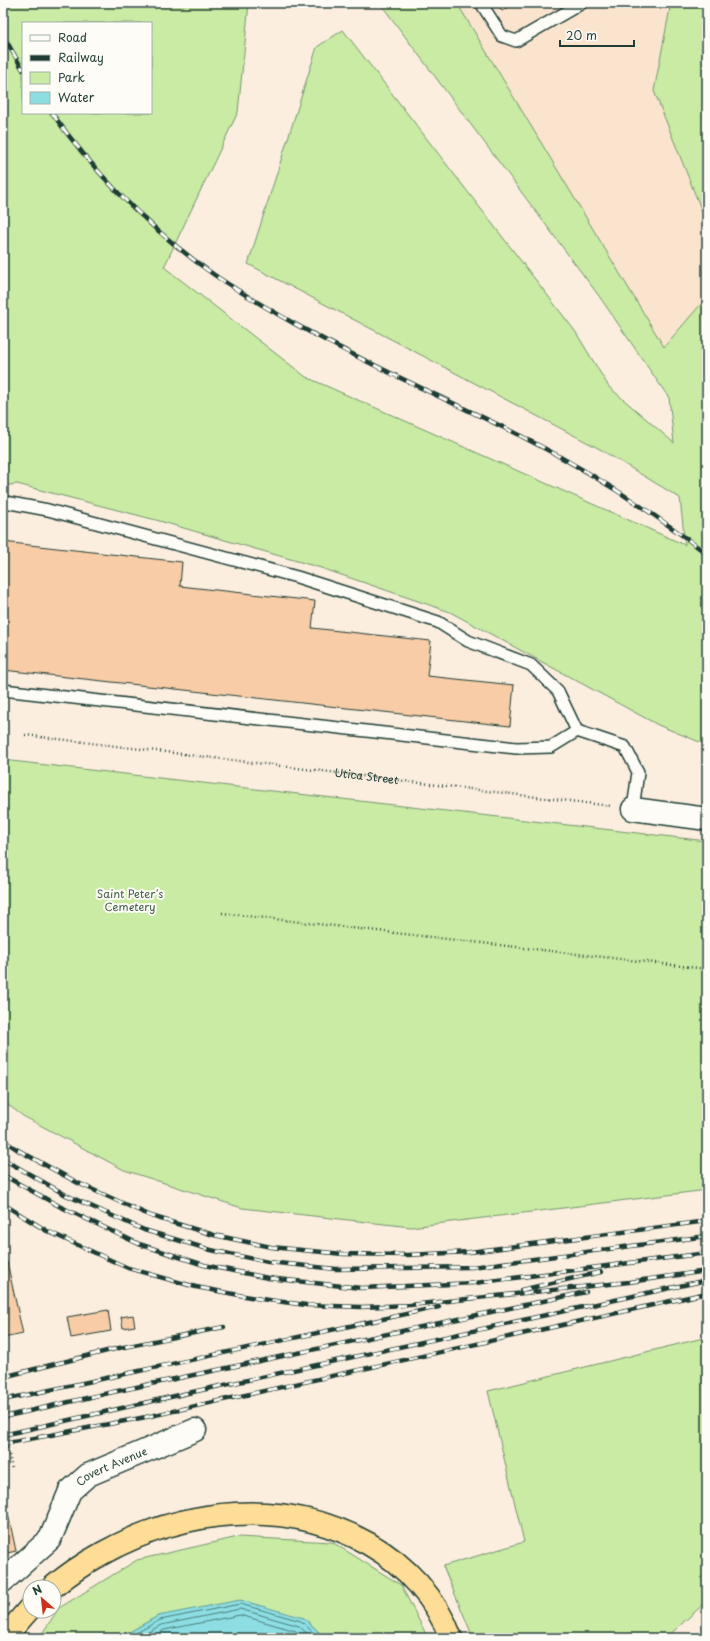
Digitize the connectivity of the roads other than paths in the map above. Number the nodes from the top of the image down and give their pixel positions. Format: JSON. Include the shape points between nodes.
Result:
{"nodes":[{"id":1,"x":481,"y":3,"type":"edge"},
{"id":2,"x":582,"y":3,"type":"edge"},
{"id":3,"x":3,"y":503,"type":"edge"},
{"id":4,"x":3,"y":690,"type":"edge"},
{"id":5,"x":577,"y":731,"type":"junction"},
{"id":6,"x":633,"y":809,"type":"joint"},
{"id":7,"x":707,"y":819,"type":"edge"},
{"id":8,"x":195,"y":1430,"type":"dead end"},
{"id":9,"x":62,"y":1580,"type":"edge"},
{"id":10,"x":3,"y":1581,"type":"edge"},
{"id":11,"x":22,"y":1617,"type":"edge"},
{"id":12,"x":4,"y":1638,"type":"edge"},
{"id":13,"x":451,"y":1638,"type":"edge"}],
"edges":[{"from":1,"to":2,"type":"lane","via":[[502,36],[516,41]]},
{"from":3,"to":5,"type":"lane","via":[[48,510],[297,577],[438,622],[468,641],[531,665],[558,691]]},
{"from":4,"to":5,"type":"lane","via":[[516,748],[551,747]]},
{"from":5,"to":6,"type":"lane","via":[[625,747],[638,772]]},
{"from":6,"to":7,"type":"street"},
{"from":8,"to":10,"type":"street","name":"Covert Avenue","via":[[88,1475],[70,1491],[50,1539]]},
{"from":9,"to":13,"type":"highway","via":[[116,1546],[161,1528],[206,1516],[229,1513],[276,1514],[328,1525],[379,1550],[423,1590],[439,1613]]},
{"from":11,"to":12,"type":"highway"}]}
